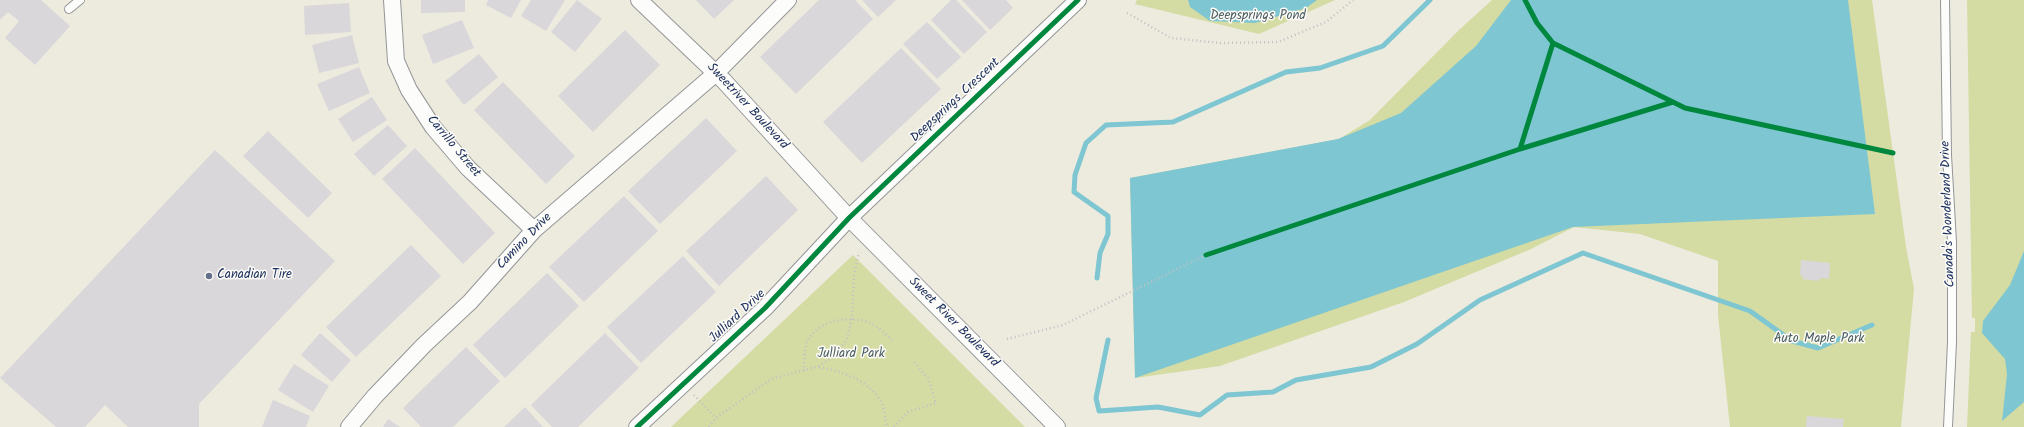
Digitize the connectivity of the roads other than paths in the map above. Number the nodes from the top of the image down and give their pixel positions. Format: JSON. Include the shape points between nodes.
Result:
{"nodes":[{"id":1,"x":80,"y":0,"type":"edge"},
{"id":2,"x":392,"y":0,"type":"edge"},
{"id":3,"x":639,"y":0,"type":"edge"},
{"id":4,"x":788,"y":0,"type":"edge"},
{"id":5,"x":1078,"y":0,"type":"edge"},
{"id":6,"x":1945,"y":0,"type":"edge"},
{"id":7,"x":69,"y":9,"type":"dead end"},
{"id":8,"x":716,"y":73,"type":"junction"},
{"id":9,"x":849,"y":218,"type":"junction"},
{"id":10,"x":534,"y":230,"type":"junction"},
{"id":11,"x":349,"y":427,"type":"edge"},
{"id":12,"x":637,"y":427,"type":"edge"},
{"id":13,"x":1058,"y":427,"type":"edge"},
{"id":14,"x":1948,"y":427,"type":"edge"}],
"edges":[{"from":1,"to":7,"type":"lane"},
{"from":2,"to":10,"type":"street","name":"Carrillo Street","via":[[396,61],[409,90],[433,127],[468,168]]},
{"from":3,"to":8,"type":"street","name":"Sweetriver Boulevard"},
{"from":4,"to":8,"type":"street","name":"Camino Drive"},
{"from":5,"to":9,"type":"street","name":"Deepsprings Crescent"},
{"from":6,"to":14,"type":"lane","name":"Canada's Wonderland Drive","via":[[1947,155],[1952,242],[1952,342]]},
{"from":8,"to":9,"type":"street","name":"Sweetriver Boulevard"},
{"from":8,"to":10,"type":"street","name":"Camino Drive"},
{"from":9,"to":12,"type":"street","name":"Julliard Drive","via":[[764,308]]},
{"from":9,"to":13,"type":"street","name":"Sweet River Boulevard"},
{"from":10,"to":11,"type":"street","name":"Camino Drive","via":[[470,302],[424,345]]}]}
